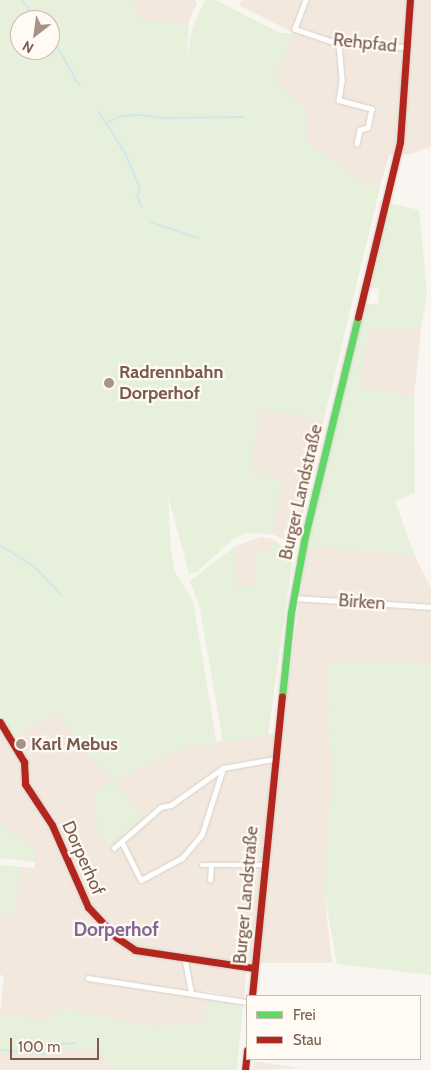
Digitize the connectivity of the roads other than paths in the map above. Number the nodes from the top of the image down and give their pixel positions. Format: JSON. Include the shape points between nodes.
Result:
{"nodes":[{"id":1,"x":306,"y":0,"type":"edge"},
{"id":2,"x":410,"y":0,"type":"edge"},
{"id":3,"x":339,"y":44,"type":"junction"},
{"id":4,"x":408,"y":47,"type":"junction"},
{"id":5,"x":357,"y":144,"type":"dead end"},
{"id":6,"x":293,"y":598,"type":"junction"},
{"id":7,"x":431,"y":607,"type":"edge"},
{"id":8,"x":0,"y":722,"type":"edge"},
{"id":9,"x":274,"y":759,"type":"junction"},
{"id":10,"x":223,"y":768,"type":"junction"},
{"id":11,"x":122,"y":842,"type":"junction"},
{"id":12,"x":114,"y":848,"type":"dead end"},
{"id":13,"x":202,"y":865,"type":"dead end"},
{"id":14,"x":264,"y":865,"type":"junction"},
{"id":15,"x":211,"y":866,"type":"junction"},
{"id":16,"x":210,"y":880,"type":"dead end"},
{"id":17,"x":185,"y":959,"type":"junction"},
{"id":18,"x":254,"y":968,"type":"junction"},
{"id":19,"x":88,"y":978,"type":"dead end"},
{"id":20,"x":191,"y":991,"type":"junction"},
{"id":21,"x":252,"y":995,"type":"edge"},
{"id":22,"x":246,"y":1002,"type":"edge"}],
"edges":[{"from":1,"to":3,"type":"street","name":"Rehpfad","via":[[295,28]]},
{"from":2,"to":4,"type":"main road","name":"Burger Landstraße"},
{"from":3,"to":4,"type":"street","name":"Rehpfad"},
{"from":3,"to":5,"type":"street","via":[[342,81],[339,100],[372,109],[368,128],[360,130]]},
{"from":4,"to":6,"type":"main road","name":"Burger Landstraße","via":[[400,142]]},
{"from":6,"to":7,"type":"street","name":"Birken"},
{"from":6,"to":9,"type":"main road","name":"Burger Landstraße"},
{"from":8,"to":17,"type":"main road","name":"Dorperhof","via":[[24,762],[27,789],[52,825],[88,907],[128,947]]},
{"from":9,"to":10,"type":"street"},
{"from":9,"to":14,"type":"main road","name":"Burger Landstraße"},
{"from":10,"to":11,"type":"street","via":[[171,805],[161,807]]},
{"from":10,"to":11,"type":"street","via":[[202,834],[182,858],[142,880]]},
{"from":11,"to":12,"type":"street"},
{"from":13,"to":15,"type":"street"},
{"from":14,"to":15,"type":"street"},
{"from":14,"to":18,"type":"main road","name":"Burger Landstraße"},
{"from":15,"to":16,"type":"street"},
{"from":17,"to":18,"type":"main road","name":"Dorperhof"},
{"from":17,"to":20,"type":"street"},
{"from":18,"to":21,"type":"main road","name":"Burger Landstraße"},
{"from":19,"to":20,"type":"street"},
{"from":20,"to":22,"type":"street"}]}
